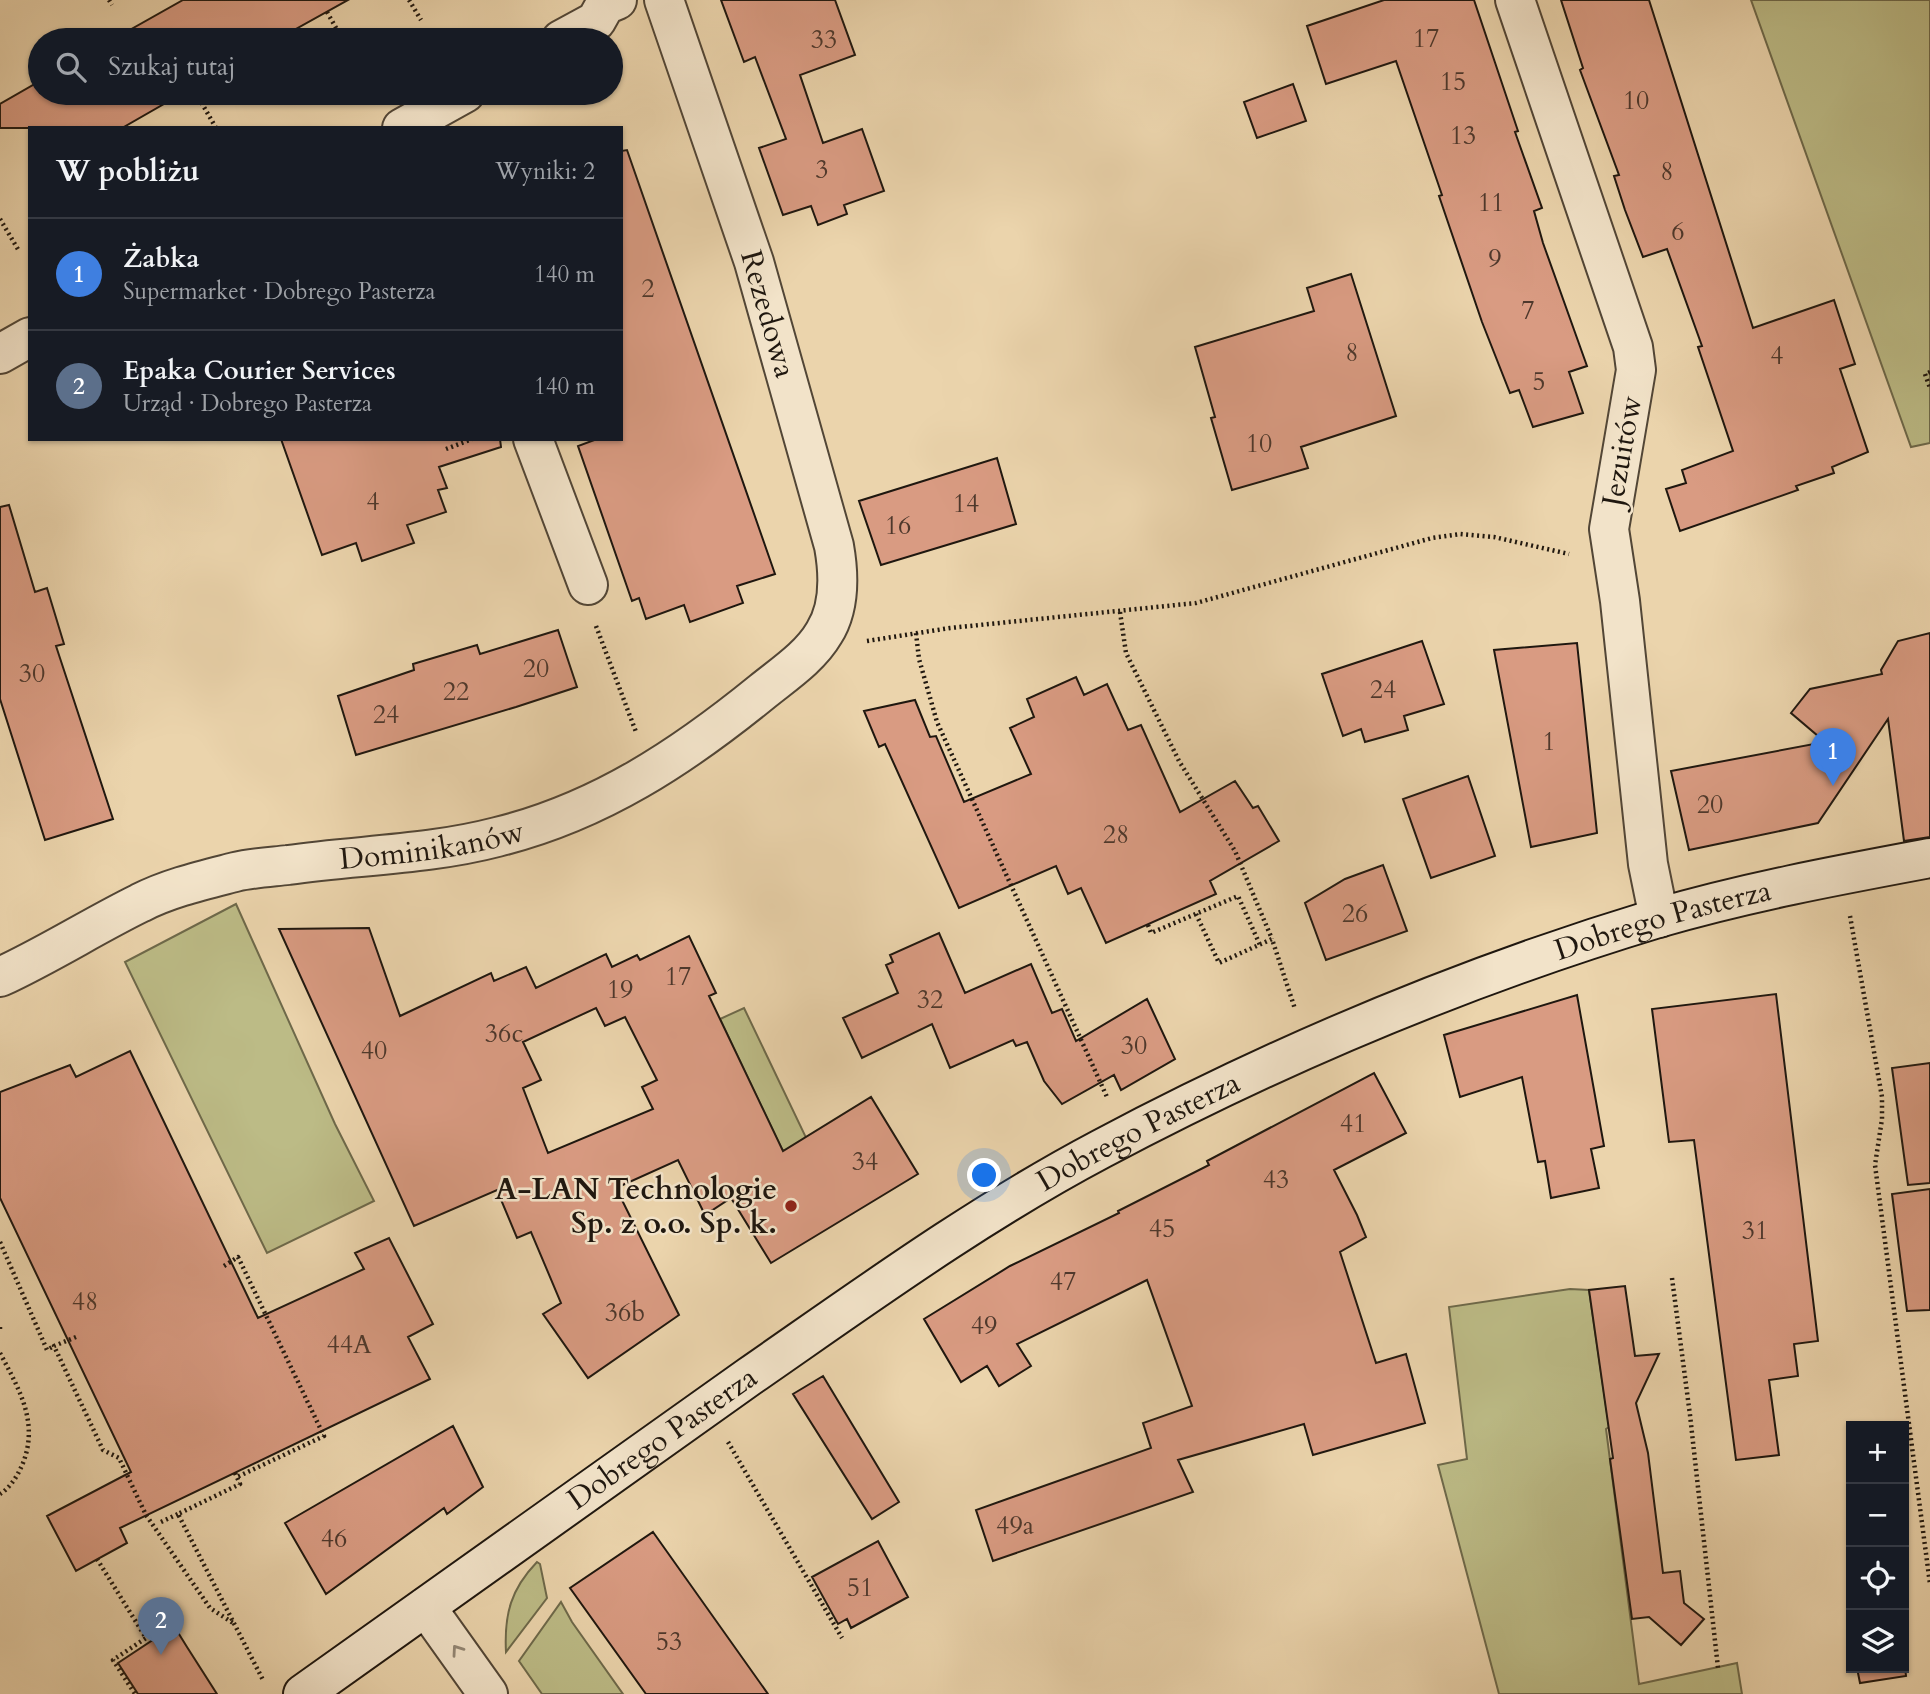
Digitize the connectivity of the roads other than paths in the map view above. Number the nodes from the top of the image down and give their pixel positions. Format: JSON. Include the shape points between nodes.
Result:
{"nodes":[{"id":1,"x":617,"y":0,"type":"edge"},
{"id":2,"x":664,"y":0,"type":"edge"},
{"id":3,"x":1515,"y":0,"type":"edge"},
{"id":4,"x":583,"y":28,"type":"edge"},
{"id":5,"x":445,"y":105,"type":"edge"},
{"id":6,"x":411,"y":125,"type":"edge"},
{"id":7,"x":28,"y":338,"type":"edge"},
{"id":8,"x":0,"y":354,"type":"edge"},
{"id":9,"x":534,"y":441,"type":"edge"},
{"id":10,"x":588,"y":585,"type":"road end"},
{"id":11,"x":824,"y":633,"type":"joint"},
{"id":12,"x":1930,"y":858,"type":"edge"},
{"id":13,"x":1659,"y":918,"type":"junction"},
{"id":14,"x":0,"y":977,"type":"edge"},
{"id":15,"x":426,"y":1607,"type":"junction"},
{"id":16,"x":303,"y":1694,"type":"edge"},
{"id":17,"x":488,"y":1694,"type":"edge"}],
"edges":[{"from":1,"to":4,"type":"street","via":[[605,5],[596,21]]},
{"from":2,"to":11,"type":"street","name":"Rezedowa","via":[[754,262],[834,546],[837,583]]},
{"from":3,"to":13,"type":"street","name":"Jezuitów","via":[[1633,347],[1636,370],[1609,529],[1648,864]]},
{"from":5,"to":6,"type":"street"},
{"from":7,"to":8,"type":"street"},
{"from":9,"to":10,"type":"street"},
{"from":11,"to":14,"type":"street","name":"Dominikanów","via":[[762,692],[652,773],[585,807],[498,837],[436,850],[330,859],[200,882],[143,901]]},
{"from":12,"to":13,"type":"street","name":"Dobrego Pasterza"},
{"from":13,"to":15,"type":"street","name":"Dobrego Pasterza","via":[[1411,1004],[1218,1089],[1097,1151],[875,1289]]},
{"from":15,"to":16,"type":"street","name":"Dobrego Pasterza"},
{"from":17,"to":15,"type":"street","one_way":true}]}
